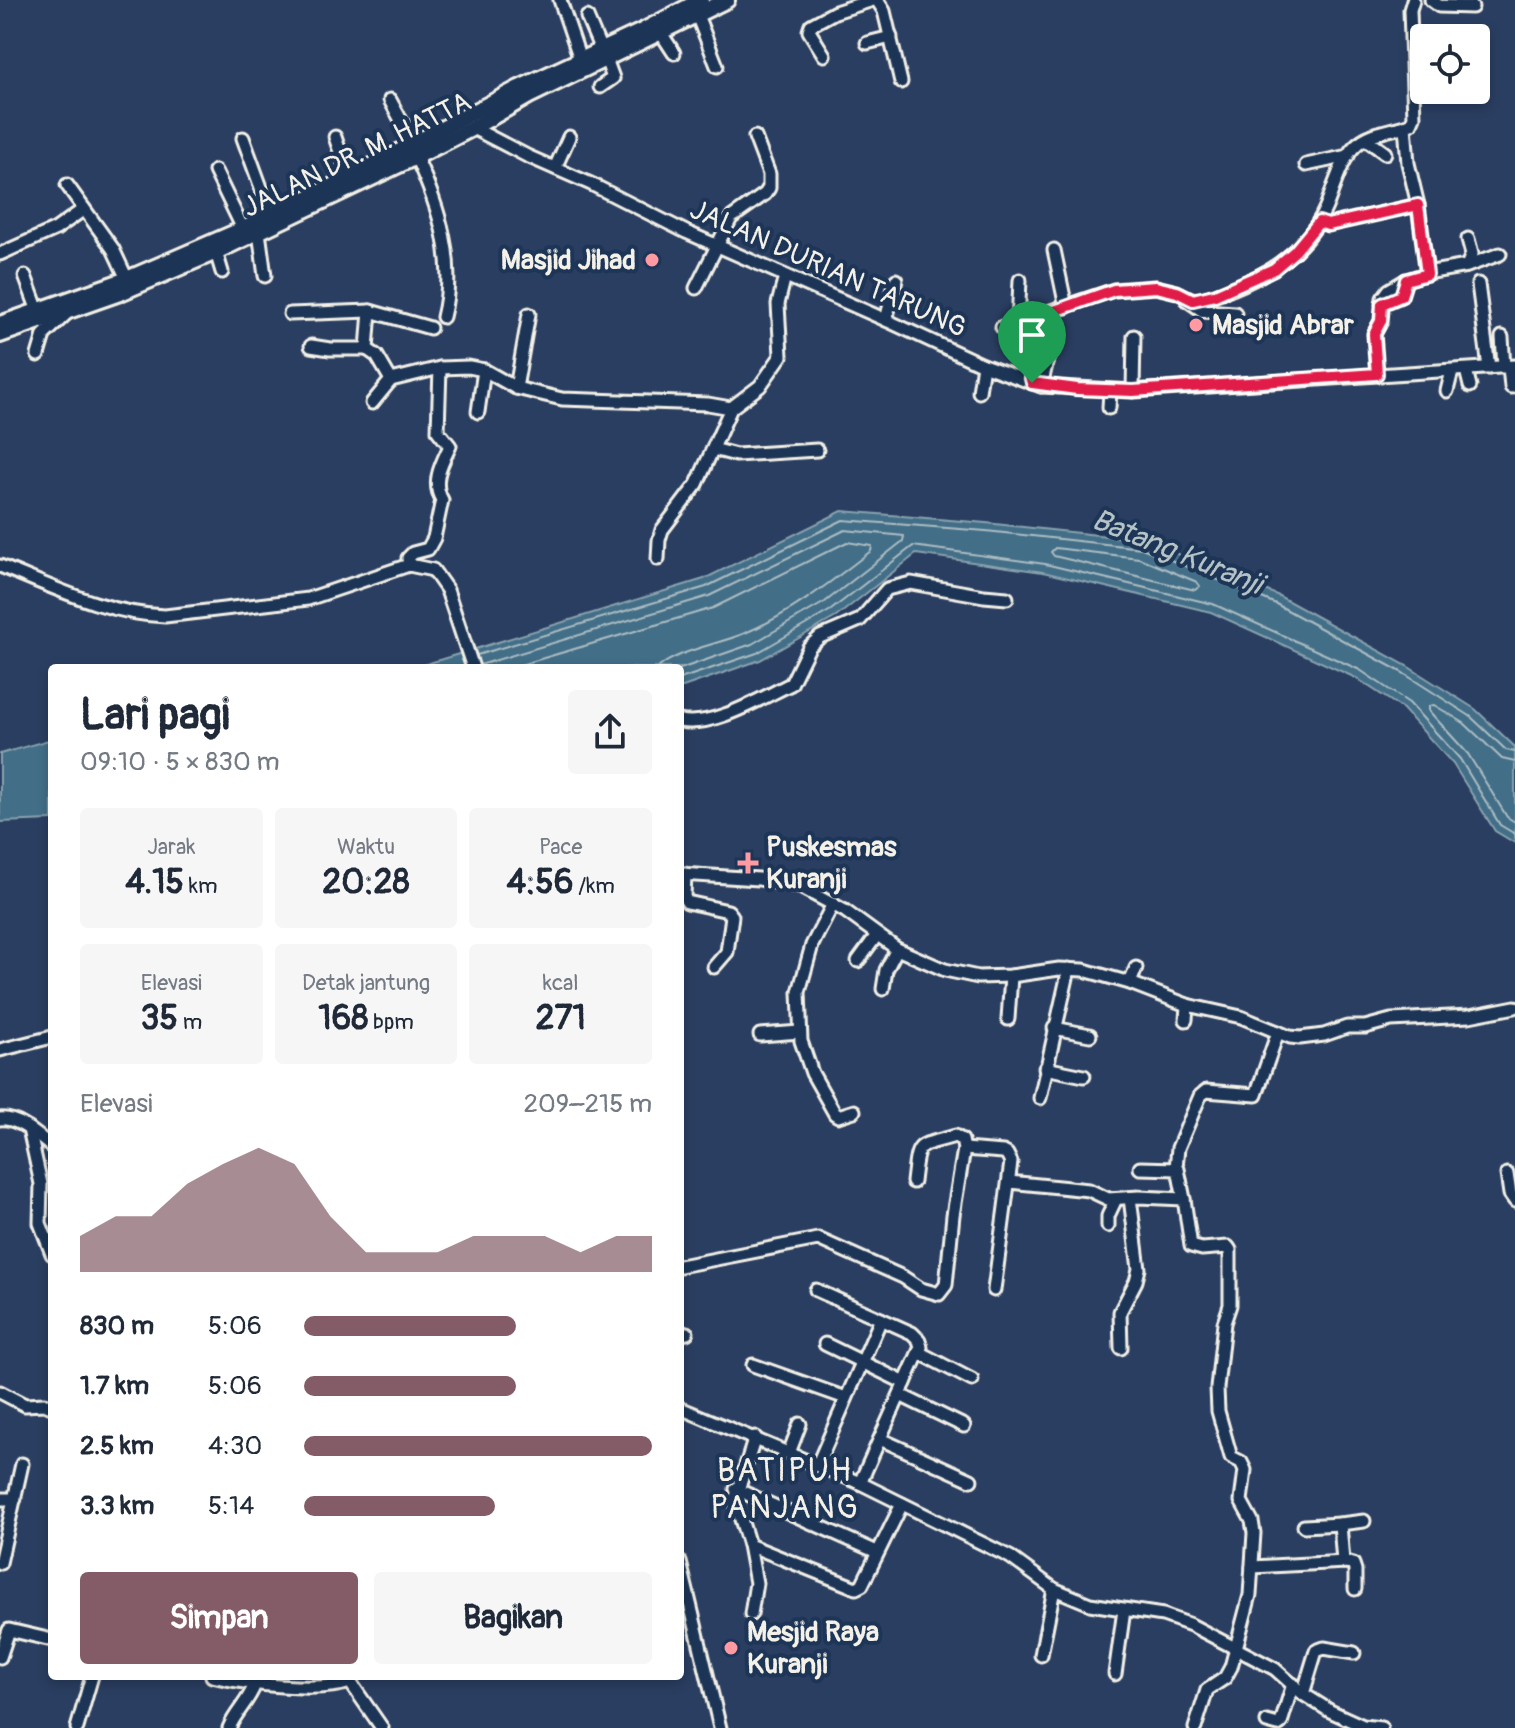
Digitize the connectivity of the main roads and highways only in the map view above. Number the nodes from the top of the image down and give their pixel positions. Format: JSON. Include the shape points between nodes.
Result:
{"nodes":[{"id":1,"x":727,"y":0,"type":"edge"},
{"id":2,"x":692,"y":5,"type":"edge"},
{"id":3,"x":604,"y":55,"type":"junction"},
{"id":4,"x":561,"y":75,"type":"junction"},
{"id":5,"x":415,"y":150,"type":"junction"},
{"id":6,"x":217,"y":248,"type":"junction"},
{"id":7,"x":0,"y":324,"type":"edge"},
{"id":8,"x":0,"y":335,"type":"edge"}],
"edges":[{"from":1,"to":2,"type":"main road","name":"JALAN DR. M. HATTA"},
{"from":2,"to":3,"type":"main road","name":"JALAN DR. M. HATTA"},
{"from":2,"to":3,"type":"main road","name":"JALAN DR. M. HATTA","via":[[661,33]]},
{"from":3,"to":4,"type":"main road","name":"JALAN DR. M. HATTA"},
{"from":3,"to":4,"type":"main road","name":"JALAN DR. M. HATTA","via":[[580,59]]},
{"from":4,"to":5,"type":"main road","name":"JALAN DR. M. HATTA"},
{"from":4,"to":5,"type":"main road","name":"JALAN DR. M. HATTA","via":[[473,128]]},
{"from":5,"to":6,"type":"main road","name":"JALAN DR. M. HATTA","via":[[259,232]]},
{"from":5,"to":6,"type":"main road","name":"JALAN DR. M. HATTA","via":[[271,215]]},
{"from":6,"to":7,"type":"main road","name":"JALAN DR. M. HATTA"},
{"from":6,"to":8,"type":"main road","name":"JALAN DR. M. HATTA","via":[[120,293]]}]}
